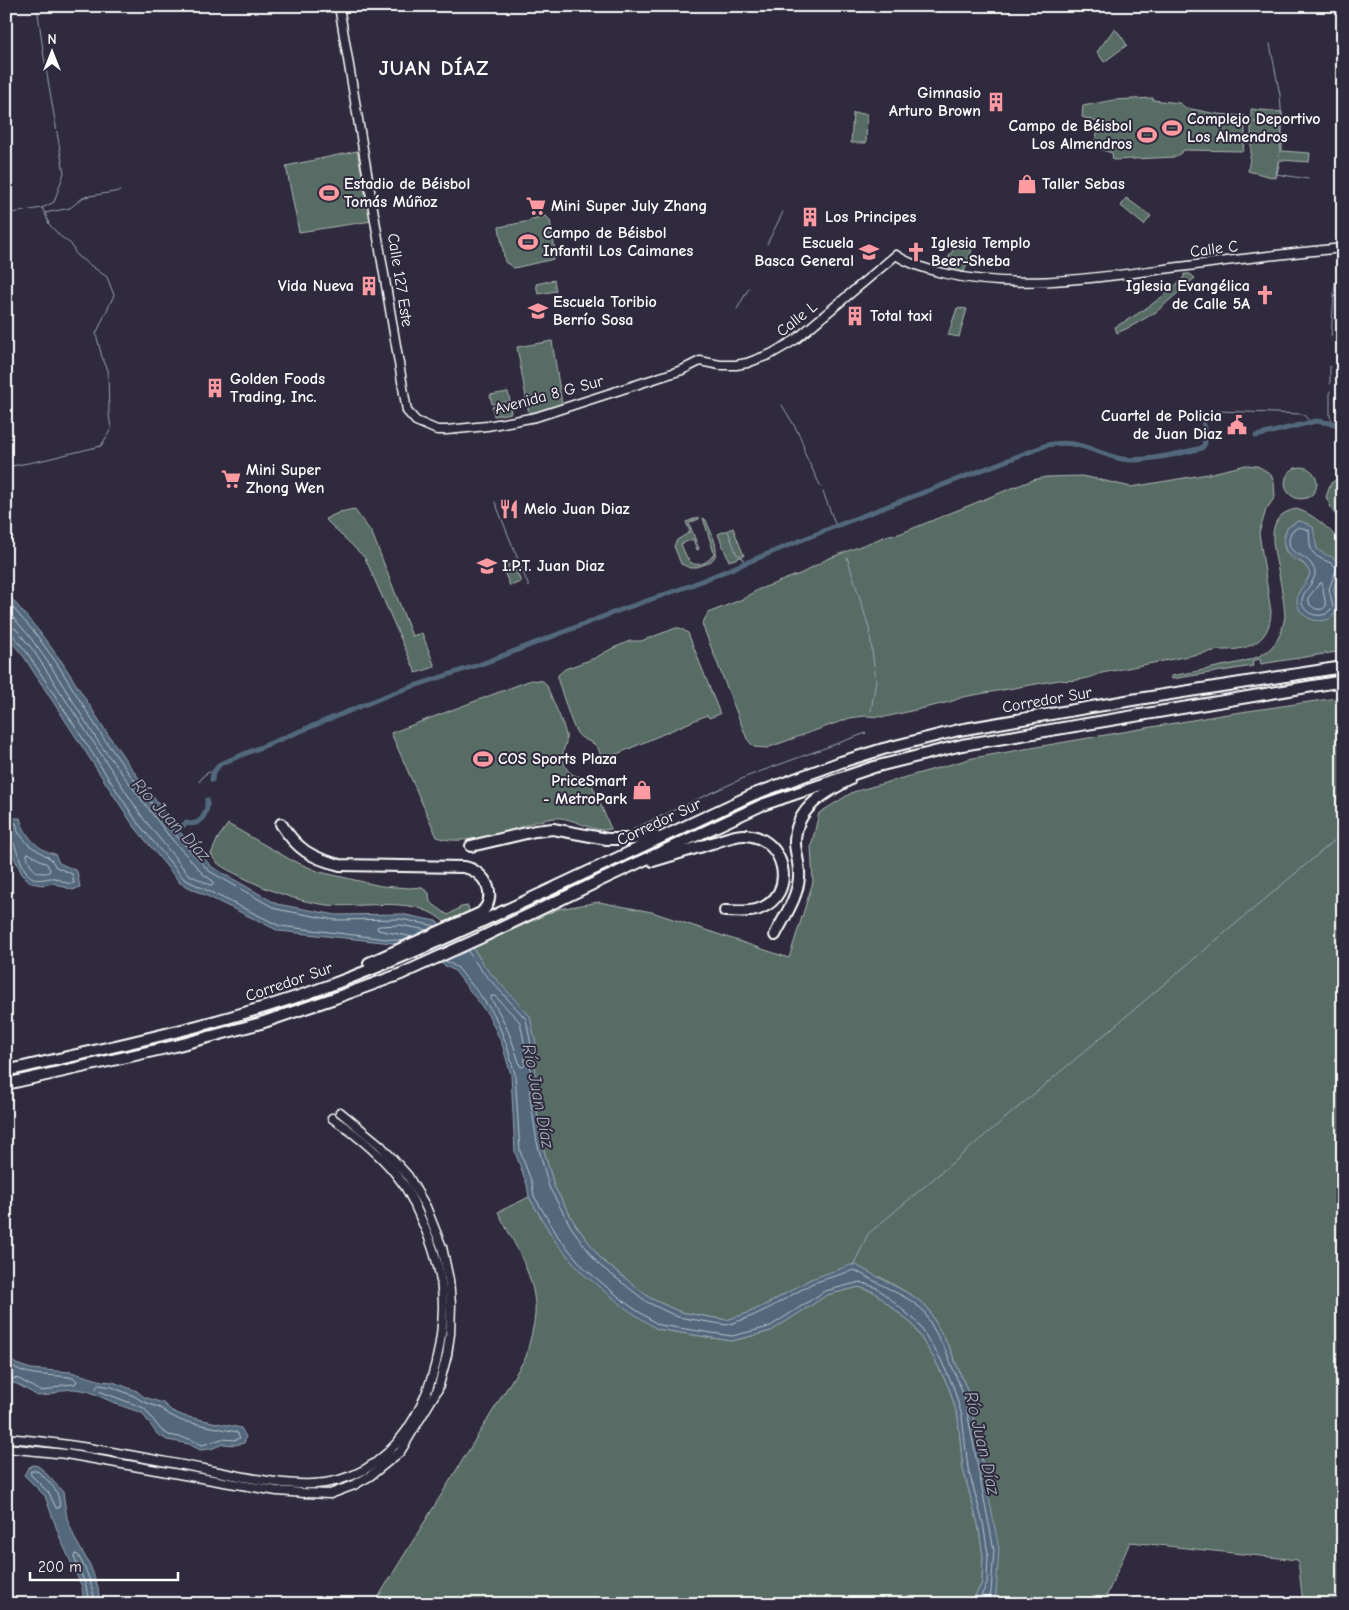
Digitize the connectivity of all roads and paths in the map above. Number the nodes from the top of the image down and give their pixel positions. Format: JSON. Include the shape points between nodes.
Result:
{"nodes":[{"id":1,"x":339,"y":6,"type":"edge"},
{"id":2,"x":1343,"y":248,"type":"edge"},
{"id":3,"x":896,"y":255,"type":"joint"},
{"id":4,"x":700,"y":360,"type":"joint"},
{"id":5,"x":408,"y":411,"type":"joint"},
{"id":6,"x":1343,"y":667,"type":"edge"},
{"id":7,"x":1343,"y":681,"type":"edge"},
{"id":8,"x":874,"y":767,"type":"junction"},
{"id":9,"x":281,"y":824,"type":"dead end"},
{"id":10,"x":671,"y":833,"type":"junction"},
{"id":11,"x":471,"y":846,"type":"dead end"},
{"id":12,"x":616,"y":872,"type":"junction"},
{"id":13,"x":725,"y":911,"type":"dead end"},
{"id":14,"x":467,"y":924,"type":"junction"},
{"id":15,"x":775,"y":935,"type":"dead end"},
{"id":16,"x":6,"y":1071,"type":"edge"},
{"id":17,"x":6,"y":1084,"type":"edge"},
{"id":18,"x":340,"y":1112,"type":"dead end"},
{"id":19,"x":332,"y":1118,"type":"dead end"},
{"id":20,"x":6,"y":1438,"type":"edge"},
{"id":21,"x":6,"y":1448,"type":"edge"}],
"edges":[{"from":1,"to":5,"type":"street","name":"Calle 127 Este"},
{"from":2,"to":3,"type":"street","name":"Calle C","via":[[1026,283],[977,280],[931,270]]},
{"from":3,"to":4,"type":"street","name":"Calle L","via":[[795,340],[771,354],[736,365],[720,366]]},
{"from":4,"to":5,"type":"street","name":"Avenida 8 G Sur","via":[[682,370],[509,423],[437,430],[416,421]]},
{"from":6,"to":10,"type":"highway","name":"Corredor Sur","via":[[959,730],[883,749],[799,776]]},
{"from":7,"to":8,"type":"highway","name":"Corredor Sur","via":[[962,746]]},
{"from":8,"to":12,"type":"highway","name":"Corredor Sur","via":[[762,805]]},
{"from":8,"to":15,"type":"highway","via":[[818,798],[800,820],[795,841],[798,884]]},
{"from":9,"to":14,"type":"highway","via":[[303,851],[323,861],[472,869],[485,880],[490,898],[482,913]]},
{"from":10,"to":11,"type":"highway","via":[[619,840],[553,829],[534,830]]},
{"from":10,"to":14,"type":"highway","name":"Corredor Sur"},
{"from":12,"to":13,"type":"highway","via":[[736,836],[760,838],[772,846],[780,858],[783,871],[779,890],[770,903],[758,910]]},
{"from":12,"to":17,"type":"highway","name":"Corredor Sur","via":[[401,974],[261,1023]]},
{"from":14,"to":16,"type":"highway","name":"Corredor Sur","via":[[308,993],[256,1010]]},
{"from":18,"to":21,"type":"street","via":[[380,1145],[408,1176],[426,1207],[442,1247],[449,1280],[450,1334],[438,1390],[400,1452],[354,1485],[322,1494],[277,1490],[66,1454]]},
{"from":19,"to":20,"type":"street","via":[[376,1153],[401,1180],[435,1252],[441,1280],[441,1337],[430,1388],[408,1430],[395,1446],[358,1473],[326,1483],[307,1484],[234,1475],[102,1449]]}]}
